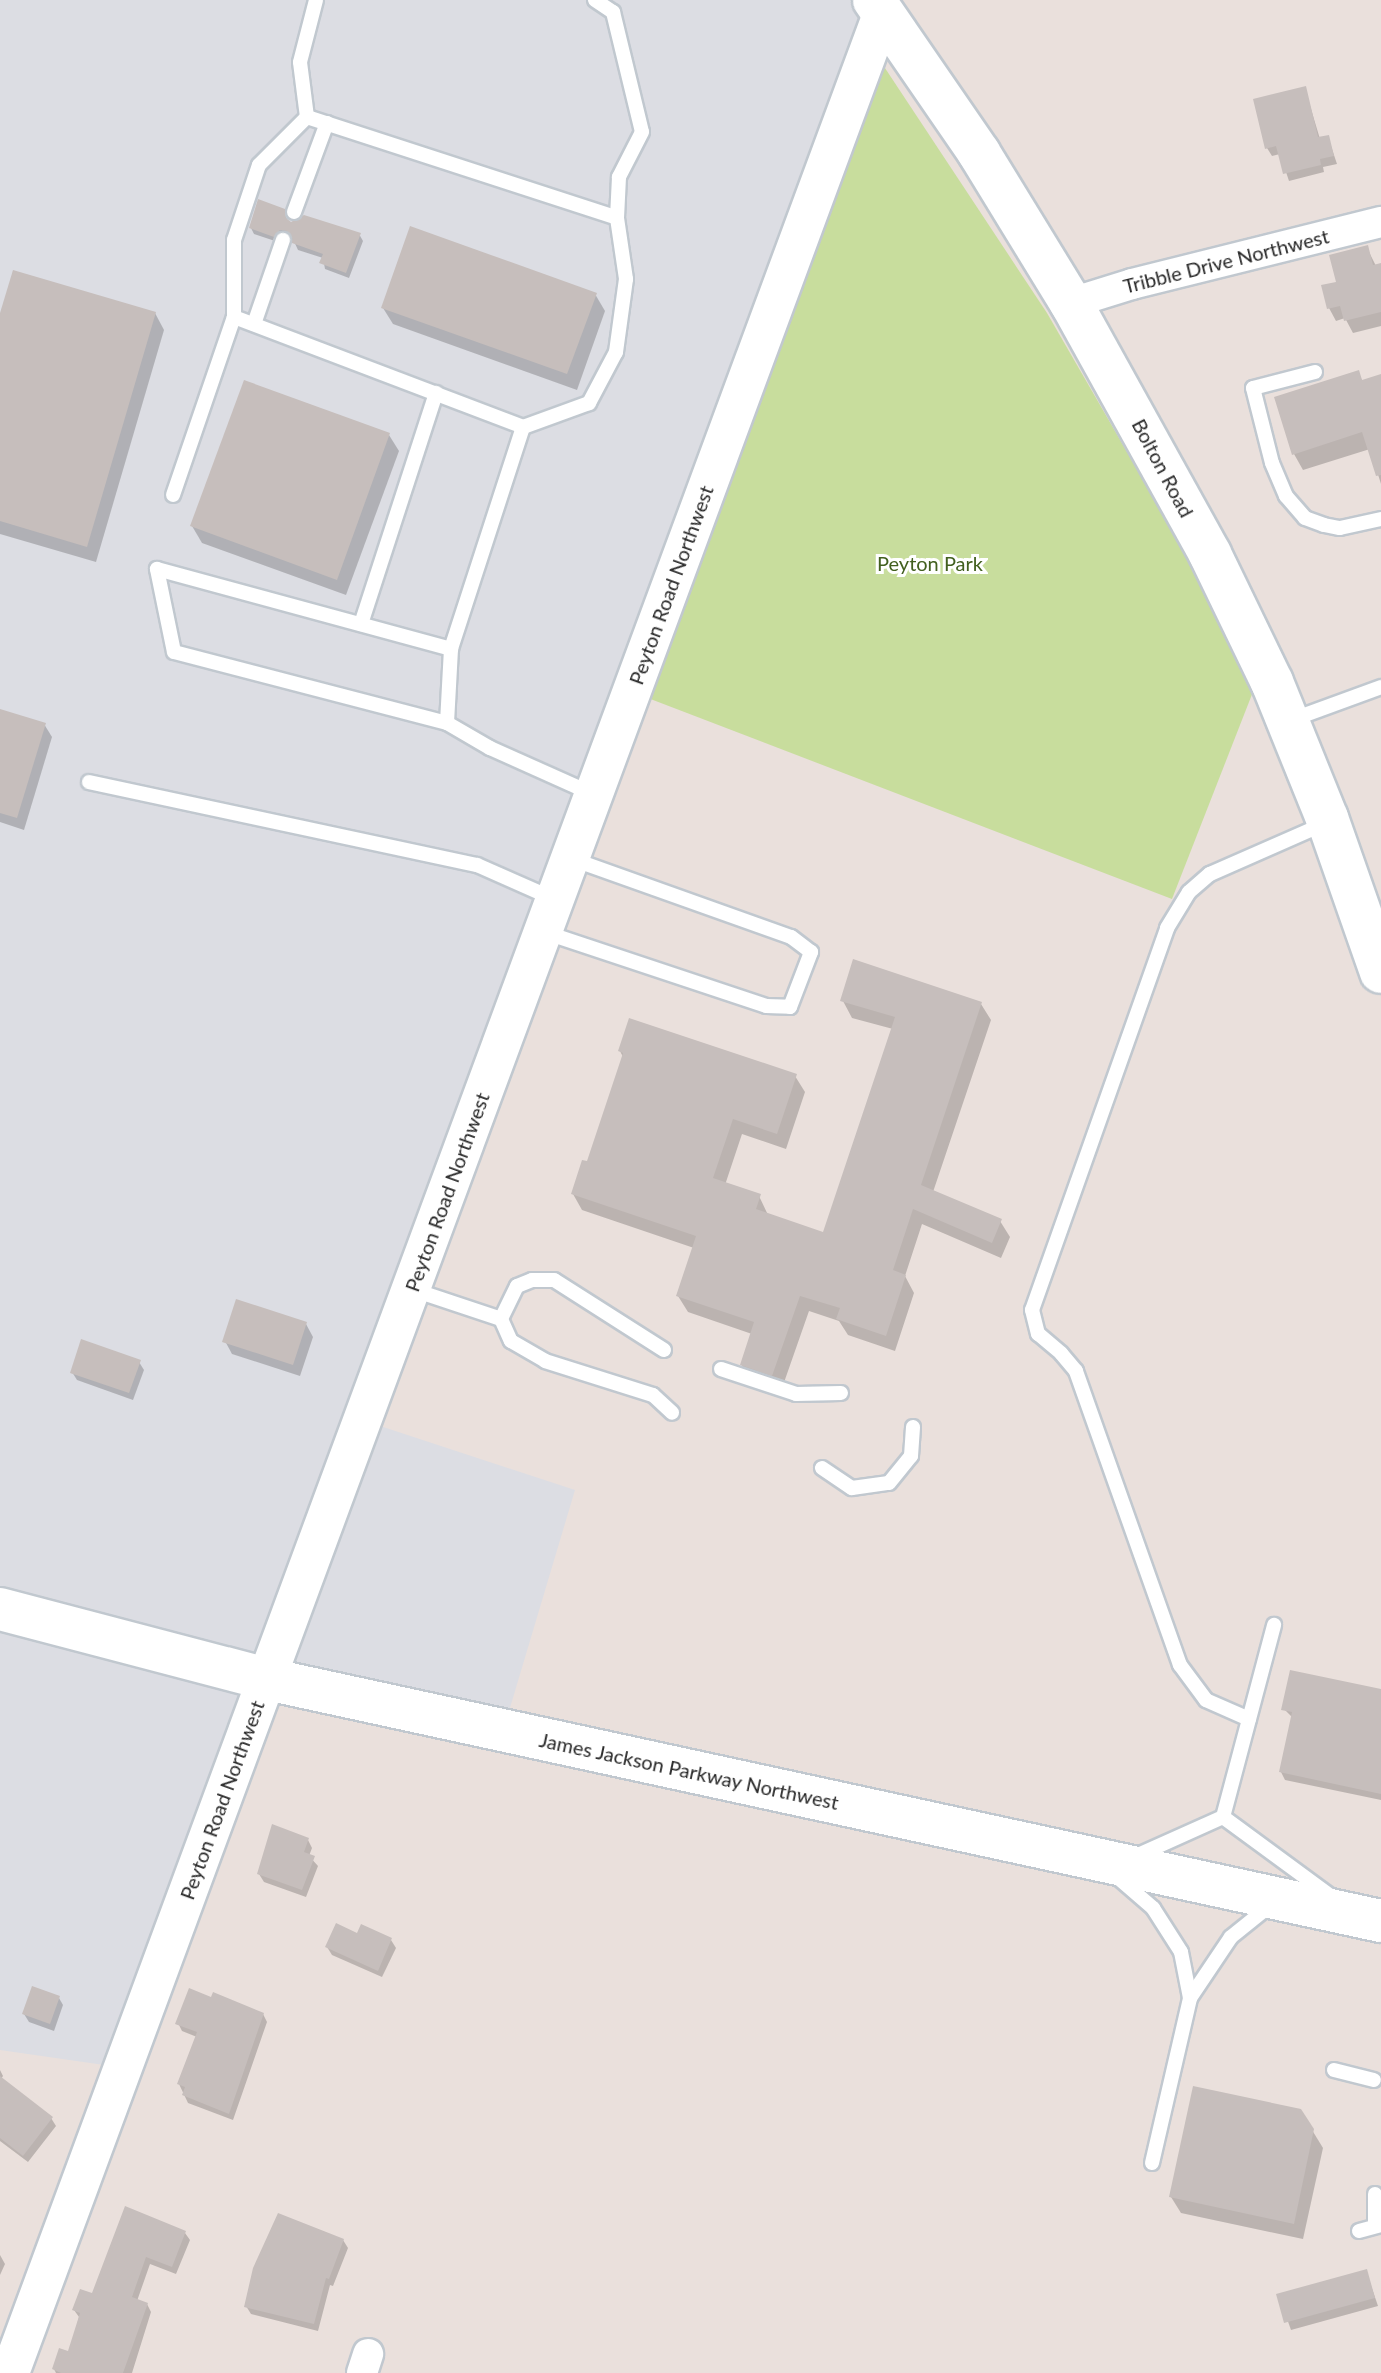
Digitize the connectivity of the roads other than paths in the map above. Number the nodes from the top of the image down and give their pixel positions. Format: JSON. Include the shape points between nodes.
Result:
{"nodes":[{"id":1,"x":316,"y":0,"type":"edge"},
{"id":2,"x":595,"y":0,"type":"edge"},
{"id":3,"x":882,"y":4,"type":"edge"},
{"id":4,"x":307,"y":117,"type":"junction"},
{"id":5,"x":327,"y":123,"type":"junction"},
{"id":6,"x":294,"y":212,"type":"dead end"},
{"id":7,"x":617,"y":218,"type":"junction"},
{"id":8,"x":1381,"y":222,"type":"edge"},
{"id":9,"x":283,"y":240,"type":"dead end"},
{"id":10,"x":1071,"y":303,"type":"junction"},
{"id":11,"x":234,"y":317,"type":"junction"},
{"id":12,"x":254,"y":324,"type":"junction"},
{"id":13,"x":1315,"y":372,"type":"dead end"},
{"id":14,"x":436,"y":393,"type":"junction"},
{"id":15,"x":523,"y":427,"type":"junction"},
{"id":16,"x":173,"y":495,"type":"dead end"},
{"id":17,"x":1381,"y":519,"type":"edge"},
{"id":18,"x":361,"y":624,"type":"junction"},
{"id":19,"x":451,"y":649,"type":"junction"},
{"id":20,"x":1381,"y":687,"type":"edge"},
{"id":21,"x":1287,"y":721,"type":"junction"},
{"id":22,"x":447,"y":723,"type":"junction"},
{"id":23,"x":89,"y":782,"type":"dead end"},
{"id":24,"x":594,"y":794,"type":"junction"},
{"id":25,"x":1328,"y":822,"type":"junction"},
{"id":26,"x":570,"y":859,"type":"junction"},
{"id":27,"x":549,"y":915,"type":"junction"},
{"id":28,"x":1381,"y":972,"type":"edge"},
{"id":29,"x":411,"y":1289,"type":"junction"},
{"id":30,"x":501,"y":1319,"type":"junction"},
{"id":31,"x":664,"y":1350,"type":"dead end"},
{"id":32,"x":721,"y":1369,"type":"dead end"},
{"id":33,"x":841,"y":1393,"type":"dead end"},
{"id":34,"x":672,"y":1413,"type":"dead end"},
{"id":35,"x":913,"y":1427,"type":"dead end"},
{"id":36,"x":822,"y":1468,"type":"dead end"},
{"id":37,"x":0,"y":1609,"type":"edge"},
{"id":38,"x":1274,"y":1625,"type":"dead end"},
{"id":39,"x":267,"y":1679,"type":"junction"},
{"id":40,"x":1249,"y":1719,"type":"junction"},
{"id":41,"x":1223,"y":1817,"type":"junction"},
{"id":42,"x":1108,"y":1862,"type":"junction"},
{"id":43,"x":1278,"y":1899,"type":"junction"},
{"id":44,"x":1369,"y":1918,"type":"edge"},
{"id":45,"x":1190,"y":1998,"type":"junction"},
{"id":46,"x":1334,"y":2070,"type":"dead end"},
{"id":47,"x":1374,"y":2080,"type":"dead end"},
{"id":48,"x":1152,"y":2163,"type":"dead end"},
{"id":49,"x":1375,"y":2194,"type":"dead end"},
{"id":50,"x":1378,"y":2225,"type":"edge"},
{"id":51,"x":1359,"y":2231,"type":"dead end"},
{"id":52,"x":10,"y":2373,"type":"edge"}],
"edges":[{"from":1,"to":4,"type":"lane","via":[[300,62]]},
{"from":2,"to":7,"type":"lane","via":[[613,12],[642,132],[619,177]]},
{"from":3,"to":10,"type":"main road","name":"Bolton Road"},
{"from":3,"to":24,"type":"street","name":"Peyton Road Northwest"},
{"from":4,"to":5,"type":"lane"},
{"from":4,"to":11,"type":"lane","via":[[259,165],[234,240]]},
{"from":5,"to":6,"type":"lane"},
{"from":5,"to":7,"type":"lane"},
{"from":7,"to":15,"type":"lane","via":[[626,279],[616,352],[589,403]]},
{"from":8,"to":10,"type":"street","name":"Tribble Drive Northwest"},
{"from":9,"to":12,"type":"lane"},
{"from":10,"to":21,"type":"main road","name":"Bolton Road","via":[[1210,554]]},
{"from":11,"to":12,"type":"lane"},
{"from":11,"to":16,"type":"lane"},
{"from":12,"to":14,"type":"lane"},
{"from":13,"to":17,"type":"lane","via":[[1253,388],[1286,496],[1305,518],[1324,525],[1340,528]]},
{"from":14,"to":15,"type":"lane"},
{"from":14,"to":18,"type":"lane"},
{"from":15,"to":19,"type":"lane"},
{"from":18,"to":19,"type":"lane"},
{"from":18,"to":22,"type":"lane","via":[[157,569],[174,652]]},
{"from":19,"to":22,"type":"lane"},
{"from":20,"to":21,"type":"lane"},
{"from":21,"to":25,"type":"main road","name":"Bolton Road"},
{"from":22,"to":24,"type":"lane"},
{"from":23,"to":27,"type":"lane","via":[[477,865]]},
{"from":24,"to":26,"type":"street","name":"Peyton Road Northwest"},
{"from":25,"to":28,"type":"main road","name":"Bolton Road"},
{"from":25,"to":40,"type":"lane","via":[[1210,874],[1189,892],[1167,928],[1032,1310],[1038,1334],[1076,1371],[1180,1665],[1206,1700]]},
{"from":26,"to":27,"type":"street","name":"Peyton Road Northwest"},
{"from":26,"to":27,"type":"lane","via":[[791,937],[811,952],[790,1007],[766,1006]]},
{"from":27,"to":29,"type":"street","name":"Peyton Road Northwest"},
{"from":29,"to":30,"type":"lane"},
{"from":29,"to":39,"type":"street","name":"Peyton Road Northwest"},
{"from":30,"to":31,"type":"lane","via":[[517,1286],[554,1280]]},
{"from":30,"to":34,"type":"lane","via":[[511,1341],[545,1361],[653,1395]]},
{"from":32,"to":33,"type":"lane","via":[[796,1394]]},
{"from":35,"to":36,"type":"lane","via":[[911,1456],[889,1483],[852,1488]]},
{"from":37,"to":39,"type":"main road","name":"James Jackson Parkway Northwest"},
{"from":38,"to":40,"type":"lane"},
{"from":39,"to":42,"type":"main road","name":"James Jackson Parkway Northwest"},
{"from":39,"to":52,"type":"street","name":"Peyton Road Northwest"},
{"from":40,"to":41,"type":"lane"},
{"from":41,"to":42,"type":"lane"},
{"from":41,"to":44,"type":"lane"},
{"from":42,"to":43,"type":"main road","name":"James Jackson Parkway Northwest"},
{"from":42,"to":45,"type":"lane","via":[[1153,1908],[1181,1952]]},
{"from":43,"to":44,"type":"main road","name":"James Jackson Parkway Northwest"},
{"from":43,"to":45,"type":"lane","via":[[1231,1937]]},
{"from":45,"to":48,"type":"lane"},
{"from":46,"to":47,"type":"lane"},
{"from":49,"to":50,"type":"lane"},
{"from":50,"to":51,"type":"lane"}]}
